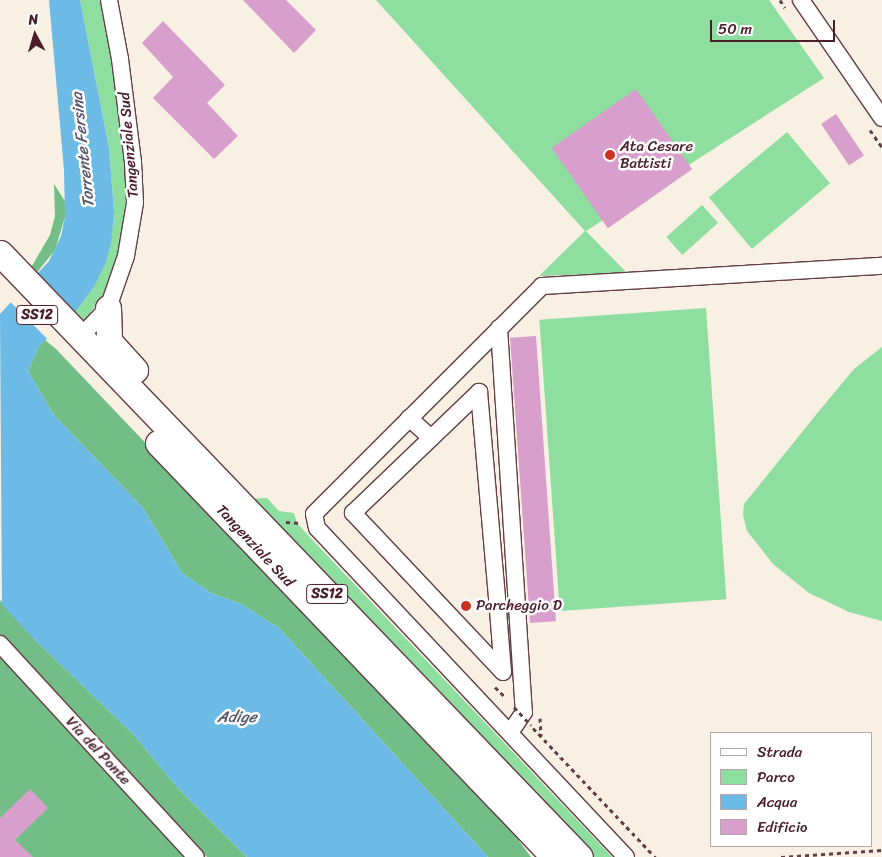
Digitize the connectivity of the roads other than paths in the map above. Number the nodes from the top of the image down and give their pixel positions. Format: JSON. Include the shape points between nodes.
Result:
{"nodes":[{"id":1,"x":109,"y":0,"type":"edge"},
{"id":2,"x":800,"y":0,"type":"edge"},
{"id":3,"x":882,"y":118,"type":"edge"},
{"id":4,"x":0,"y":252,"type":"edge"},
{"id":5,"x":882,"y":266,"type":"edge"},
{"id":6,"x":11,"y":280,"type":"edge"},
{"id":7,"x":108,"y":308,"type":"junction"},
{"id":8,"x":498,"y":328,"type":"junction"},
{"id":9,"x":72,"y":337,"type":"junction"},
{"id":10,"x":410,"y":418,"type":"junction"},
{"id":11,"x":431,"y":438,"type":"junction"},
{"id":12,"x":238,"y":502,"type":"junction"},
{"id":13,"x":0,"y":644,"type":"edge"},
{"id":14,"x":510,"y":733,"type":"junction"},
{"id":15,"x":196,"y":857,"type":"edge"},
{"id":16,"x":554,"y":857,"type":"edge"},
{"id":17,"x":580,"y":857,"type":"edge"},
{"id":18,"x":626,"y":857,"type":"edge"}],
"edges":[{"from":1,"to":7,"type":"street","name":"Tangenziale Sud","via":[[120,59],[135,183],[131,236],[122,274]]},
{"from":2,"to":3,"type":"street"},
{"from":4,"to":6,"type":"highway","name":"Tangenziale Sud","number":"SS12"},
{"from":5,"to":8,"type":"street","via":[[542,286]]},
{"from":6,"to":9,"type":"highway","name":"Tangenziale Sud","number":"SS12"},
{"from":7,"to":9,"type":"street","name":"Tangenziale Sud"},
{"from":7,"to":12,"type":"highway","via":[[109,341],[230,472]]},
{"from":8,"to":10,"type":"street"},
{"from":8,"to":14,"type":"street","via":[[524,712]]},
{"from":9,"to":12,"type":"highway","name":"Tangenziale Sud","number":"SS12"},
{"from":9,"to":16,"type":"highway","name":"Tangenziale Sud","number":"SS12"},
{"from":10,"to":11,"type":"street"},
{"from":10,"to":14,"type":"street","via":[[314,514],[317,528]]},
{"from":11,"to":11,"type":"street","via":[[479,392],[503,672],[353,513]]},
{"from":12,"to":17,"type":"highway","name":"Tangenziale Sud","number":"SS12"},
{"from":13,"to":15,"type":"street","name":"Via del Ponte"},
{"from":14,"to":18,"type":"street"}]}
